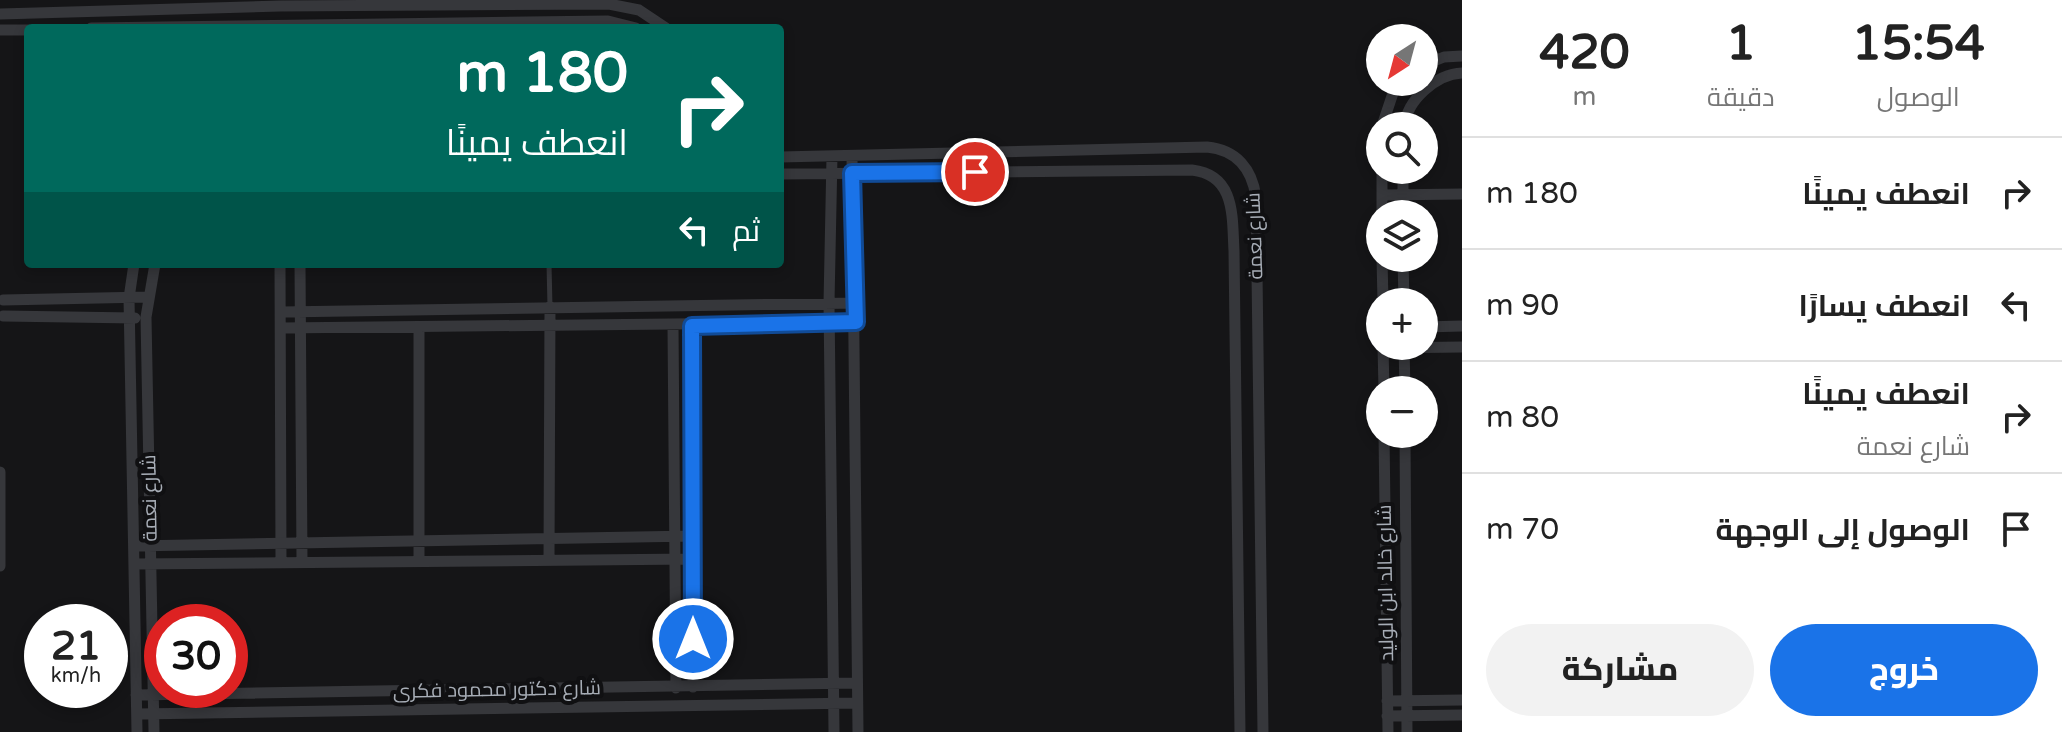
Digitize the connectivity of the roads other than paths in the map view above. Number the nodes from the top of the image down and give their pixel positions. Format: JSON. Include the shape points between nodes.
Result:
{"nodes":[{"id":1,"x":0,"y":14,"type":"edge"},
{"id":2,"x":386,"y":24,"type":"edge"},
{"id":3,"x":620,"y":24,"type":"edge"},
{"id":4,"x":660,"y":24,"type":"edge"},
{"id":5,"x":0,"y":30,"type":"edge"},
{"id":6,"x":24,"y":30,"type":"edge"},
{"id":7,"x":1462,"y":56,"type":"edge"},
{"id":8,"x":1438,"y":59,"type":"edge"},
{"id":9,"x":1462,"y":73,"type":"edge"},
{"id":10,"x":1411,"y":112,"type":"edge"},
{"id":11,"x":832,"y":156,"type":"junction"},
{"id":12,"x":852,"y":156,"type":"junction"},
{"id":13,"x":784,"y":157,"type":"edge"},
{"id":14,"x":831,"y":173,"type":"junction"},
{"id":15,"x":852,"y":173,"type":"junction"},
{"id":16,"x":784,"y":174,"type":"edge"},
{"id":17,"x":1382,"y":184,"type":"edge"},
{"id":18,"x":1402,"y":184,"type":"edge"},
{"id":19,"x":1462,"y":194,"type":"edge"},
{"id":20,"x":1382,"y":195,"type":"junction"},
{"id":21,"x":1402,"y":195,"type":"junction"},
{"id":22,"x":1382,"y":200,"type":"edge"},
{"id":23,"x":1402,"y":200,"type":"edge"},
{"id":24,"x":1234,"y":251,"type":"junction"},
{"id":25,"x":1256,"y":252,"type":"junction"},
{"id":26,"x":133,"y":268,"type":"edge"},
{"id":27,"x":154,"y":268,"type":"edge"},
{"id":28,"x":280,"y":268,"type":"edge"},
{"id":29,"x":300,"y":268,"type":"edge"},
{"id":30,"x":549,"y":268,"type":"edge"},
{"id":31,"x":147,"y":297,"type":"junction"},
{"id":32,"x":1,"y":298,"type":"edge"},
{"id":33,"x":129,"y":298,"type":"junction"},
{"id":34,"x":829,"y":303,"type":"junction"},
{"id":35,"x":856,"y":303,"type":"junction"},
{"id":36,"x":550,"y":307,"type":"junction"},
{"id":37,"x":281,"y":312,"type":"junction"},
{"id":38,"x":301,"y":312,"type":"junction"},
{"id":39,"x":146,"y":317,"type":"junction"},
{"id":40,"x":129,"y":318,"type":"junction"},
{"id":41,"x":2,"y":319,"type":"edge"},
{"id":42,"x":856,"y":322,"type":"junction"},
{"id":43,"x":830,"y":323,"type":"junction"},
{"id":44,"x":551,"y":326,"type":"junction"},
{"id":45,"x":673,"y":326,"type":"junction"},
{"id":46,"x":692,"y":326,"type":"junction"},
{"id":47,"x":1462,"y":326,"type":"edge"},
{"id":48,"x":419,"y":327,"type":"junction"},
{"id":49,"x":1438,"y":327,"type":"edge"},
{"id":50,"x":281,"y":328,"type":"junction"},
{"id":51,"x":302,"y":328,"type":"junction"},
{"id":52,"x":1438,"y":347,"type":"edge"},
{"id":53,"x":1462,"y":347,"type":"edge"},
{"id":54,"x":1384,"y":448,"type":"edge"},
{"id":55,"x":1405,"y":448,"type":"edge"},
{"id":56,"x":0,"y":472,"type":"edge"},
{"id":57,"x":1237,"y":525,"type":"junction"},
{"id":58,"x":1259,"y":525,"type":"junction"},
{"id":59,"x":693,"y":536,"type":"junction"},
{"id":60,"x":675,"y":537,"type":"junction"},
{"id":61,"x":548,"y":539,"type":"junction"},
{"id":62,"x":419,"y":542,"type":"junction"},
{"id":63,"x":301,"y":543,"type":"junction"},
{"id":64,"x":281,"y":544,"type":"junction"},
{"id":65,"x":134,"y":546,"type":"junction"},
{"id":66,"x":151,"y":546,"type":"junction"},
{"id":67,"x":675,"y":559,"type":"junction"},
{"id":68,"x":693,"y":559,"type":"junction"},
{"id":69,"x":549,"y":560,"type":"junction"},
{"id":70,"x":419,"y":561,"type":"junction"},
{"id":71,"x":281,"y":562,"type":"junction"},
{"id":72,"x":302,"y":562,"type":"junction"},
{"id":73,"x":135,"y":564,"type":"junction"},
{"id":74,"x":151,"y":564,"type":"junction"},
{"id":75,"x":0,"y":566,"type":"edge"},
{"id":76,"x":152,"y":604,"type":"edge"},
{"id":77,"x":833,"y":683,"type":"junction"},
{"id":78,"x":857,"y":683,"type":"junction"},
{"id":79,"x":693,"y":687,"type":"junction"},
{"id":80,"x":676,"y":688,"type":"junction"},
{"id":81,"x":521,"y":689,"type":"junction"},
{"id":82,"x":248,"y":692,"type":"edge"},
{"id":83,"x":144,"y":694,"type":"edge"},
{"id":84,"x":136,"y":695,"type":"junction"},
{"id":85,"x":1407,"y":700,"type":"junction"},
{"id":86,"x":1462,"y":700,"type":"edge"},
{"id":87,"x":1387,"y":701,"type":"junction"},
{"id":88,"x":833,"y":703,"type":"junction"},
{"id":89,"x":857,"y":703,"type":"junction"},
{"id":90,"x":154,"y":708,"type":"edge"},
{"id":91,"x":523,"y":710,"type":"junction"},
{"id":92,"x":137,"y":714,"type":"junction"},
{"id":93,"x":154,"y":714,"type":"junction"},
{"id":94,"x":1407,"y":715,"type":"junction"},
{"id":95,"x":1462,"y":715,"type":"edge"},
{"id":96,"x":1387,"y":716,"type":"junction"},
{"id":97,"x":137,"y":732,"type":"edge"},
{"id":98,"x":154,"y":732,"type":"edge"},
{"id":99,"x":834,"y":732,"type":"edge"},
{"id":100,"x":858,"y":732,"type":"edge"},
{"id":101,"x":1240,"y":732,"type":"edge"},
{"id":102,"x":1263,"y":732,"type":"edge"},
{"id":103,"x":1388,"y":732,"type":"edge"},
{"id":104,"x":1407,"y":732,"type":"edge"}],
"edges":[{"from":1,"to":4,"type":"street","via":[[609,4],[639,10]]},
{"from":2,"to":3,"type":"street"},
{"from":5,"to":6,"type":"street"},
{"from":7,"to":8,"type":"street"},
{"from":9,"to":10,"type":"street","via":[[1433,83]]},
{"from":11,"to":12,"type":"street","name":"شارع نعمة"},
{"from":11,"to":13,"type":"street","name":"شارع نعمة"},
{"from":11,"to":14,"type":"street"},
{"from":12,"to":15,"type":"street"},
{"from":12,"to":25,"type":"street","name":"شارع نعمة","via":[[1216,148],[1239,159],[1253,181]]},
{"from":14,"to":15,"type":"street","name":"شارع نعمة"},
{"from":14,"to":16,"type":"street","name":"شارع نعمة"},
{"from":14,"to":34,"type":"street"},
{"from":15,"to":24,"type":"street","name":"شارع نعمة","via":[[1200,171],[1228,192]]},
{"from":15,"to":35,"type":"street"},
{"from":17,"to":20,"type":"street"},
{"from":18,"to":21,"type":"street"},
{"from":19,"to":21,"type":"street"},
{"from":20,"to":21,"type":"street"},
{"from":20,"to":22,"type":"street"},
{"from":21,"to":23,"type":"street"},
{"from":24,"to":25,"type":"street"},
{"from":24,"to":57,"type":"street","name":"شارع نعمة"},
{"from":25,"to":58,"type":"street","name":"شارع نعمة"},
{"from":26,"to":33,"type":"street","name":"شارع نعمة"},
{"from":27,"to":31,"type":"street","name":"شارع نعمة"},
{"from":28,"to":37,"type":"street"},
{"from":29,"to":38,"type":"street"},
{"from":30,"to":36,"type":"lane"},
{"from":31,"to":33,"type":"street"},
{"from":31,"to":39,"type":"street","name":"شارع نعمة"},
{"from":32,"to":33,"type":"street"},
{"from":32,"to":41,"type":"street"},
{"from":33,"to":40,"type":"street","name":"شارع نعمة"},
{"from":34,"to":35,"type":"street"},
{"from":34,"to":36,"type":"street"},
{"from":34,"to":43,"type":"street"},
{"from":35,"to":42,"type":"street"},
{"from":36,"to":38,"type":"street"},
{"from":36,"to":44,"type":"street"},
{"from":37,"to":38,"type":"street"},
{"from":37,"to":50,"type":"street"},
{"from":38,"to":51,"type":"street"},
{"from":39,"to":40,"type":"street"},
{"from":39,"to":66,"type":"street","name":"شارع نعمة"},
{"from":40,"to":41,"type":"street"},
{"from":40,"to":65,"type":"street","name":"شارع نعمة"},
{"from":42,"to":43,"type":"street"},
{"from":42,"to":78,"type":"street"},
{"from":43,"to":46,"type":"street"},
{"from":43,"to":77,"type":"street"},
{"from":44,"to":45,"type":"street"},
{"from":44,"to":48,"type":"street"},
{"from":44,"to":61,"type":"street"},
{"from":45,"to":46,"type":"street"},
{"from":45,"to":60,"type":"street"},
{"from":46,"to":59,"type":"street"},
{"from":47,"to":49,"type":"street"},
{"from":48,"to":51,"type":"street"},
{"from":48,"to":62,"type":"street"},
{"from":50,"to":51,"type":"street"},
{"from":50,"to":64,"type":"street"},
{"from":51,"to":63,"type":"street"},
{"from":52,"to":53,"type":"street"},
{"from":54,"to":87,"type":"street","name":"شارع خالد ابن الوليد"},
{"from":55,"to":85,"type":"street","name":"شارع خالد ابن الوليد"},
{"from":56,"to":75,"type":"street"},
{"from":57,"to":58,"type":"street"},
{"from":57,"to":101,"type":"street","name":"شارع نعمة"},
{"from":58,"to":102,"type":"street","name":"شارع نعمة"},
{"from":59,"to":60,"type":"street"},
{"from":59,"to":68,"type":"street"},
{"from":60,"to":61,"type":"street"},
{"from":60,"to":67,"type":"street"},
{"from":61,"to":62,"type":"street"},
{"from":61,"to":69,"type":"street"},
{"from":62,"to":63,"type":"street"},
{"from":62,"to":70,"type":"street"},
{"from":63,"to":64,"type":"street"},
{"from":63,"to":72,"type":"street"},
{"from":64,"to":66,"type":"street"},
{"from":64,"to":71,"type":"street"},
{"from":65,"to":66,"type":"street"},
{"from":65,"to":73,"type":"street","name":"شارع نعمة"},
{"from":66,"to":74,"type":"street","name":"شارع نعمة"},
{"from":67,"to":68,"type":"street"},
{"from":67,"to":69,"type":"street"},
{"from":67,"to":80,"type":"street"},
{"from":68,"to":79,"type":"street"},
{"from":69,"to":70,"type":"street"},
{"from":70,"to":72,"type":"street"},
{"from":71,"to":72,"type":"street"},
{"from":71,"to":74,"type":"street"},
{"from":73,"to":74,"type":"street"},
{"from":73,"to":84,"type":"street","name":"شارع نعمة"},
{"from":74,"to":76,"type":"street","name":"شارع نعمة"},
{"from":77,"to":78,"type":"street","name":"شارع دكتور محمود فكرى"},
{"from":77,"to":79,"type":"street","name":"شارع دكتور محمود فكرى"},
{"from":77,"to":88,"type":"street"},
{"from":78,"to":89,"type":"street"},
{"from":79,"to":80,"type":"street","name":"شارع دكتور محمود فكرى"},
{"from":80,"to":81,"type":"street","name":"شارع دكتور محمود فكرى"},
{"from":81,"to":82,"type":"street","name":"شارع دكتور محمود فكرى"},
{"from":81,"to":91,"type":"street"},
{"from":83,"to":84,"type":"street","name":"شارع دكتور محمود فكرى"},
{"from":84,"to":92,"type":"street","name":"شارع نعمة"},
{"from":85,"to":86,"type":"street"},
{"from":85,"to":87,"type":"street"},
{"from":85,"to":94,"type":"street","name":"شارع خالد ابن الوليد"},
{"from":87,"to":96,"type":"street","name":"شارع خالد ابن الوليد"},
{"from":88,"to":89,"type":"street","name":"شارع دكتور محمود فكرى"},
{"from":88,"to":91,"type":"street","name":"شارع دكتور محمود فكرى"},
{"from":88,"to":99,"type":"street"},
{"from":89,"to":100,"type":"street"},
{"from":90,"to":93,"type":"street","name":"شارع نعمة"},
{"from":91,"to":93,"type":"street","name":"شارع دكتور محمود فكرى"},
{"from":92,"to":93,"type":"street","name":"شارع دكتور محمود فكرى"},
{"from":92,"to":97,"type":"street","name":"شارع نعمة"},
{"from":93,"to":98,"type":"street","name":"شارع نعمة"},
{"from":94,"to":95,"type":"street"},
{"from":94,"to":96,"type":"street"},
{"from":94,"to":104,"type":"street","name":"شارع خالد ابن الوليد"},
{"from":96,"to":103,"type":"street","name":"شارع خالد ابن الوليد"}]}
